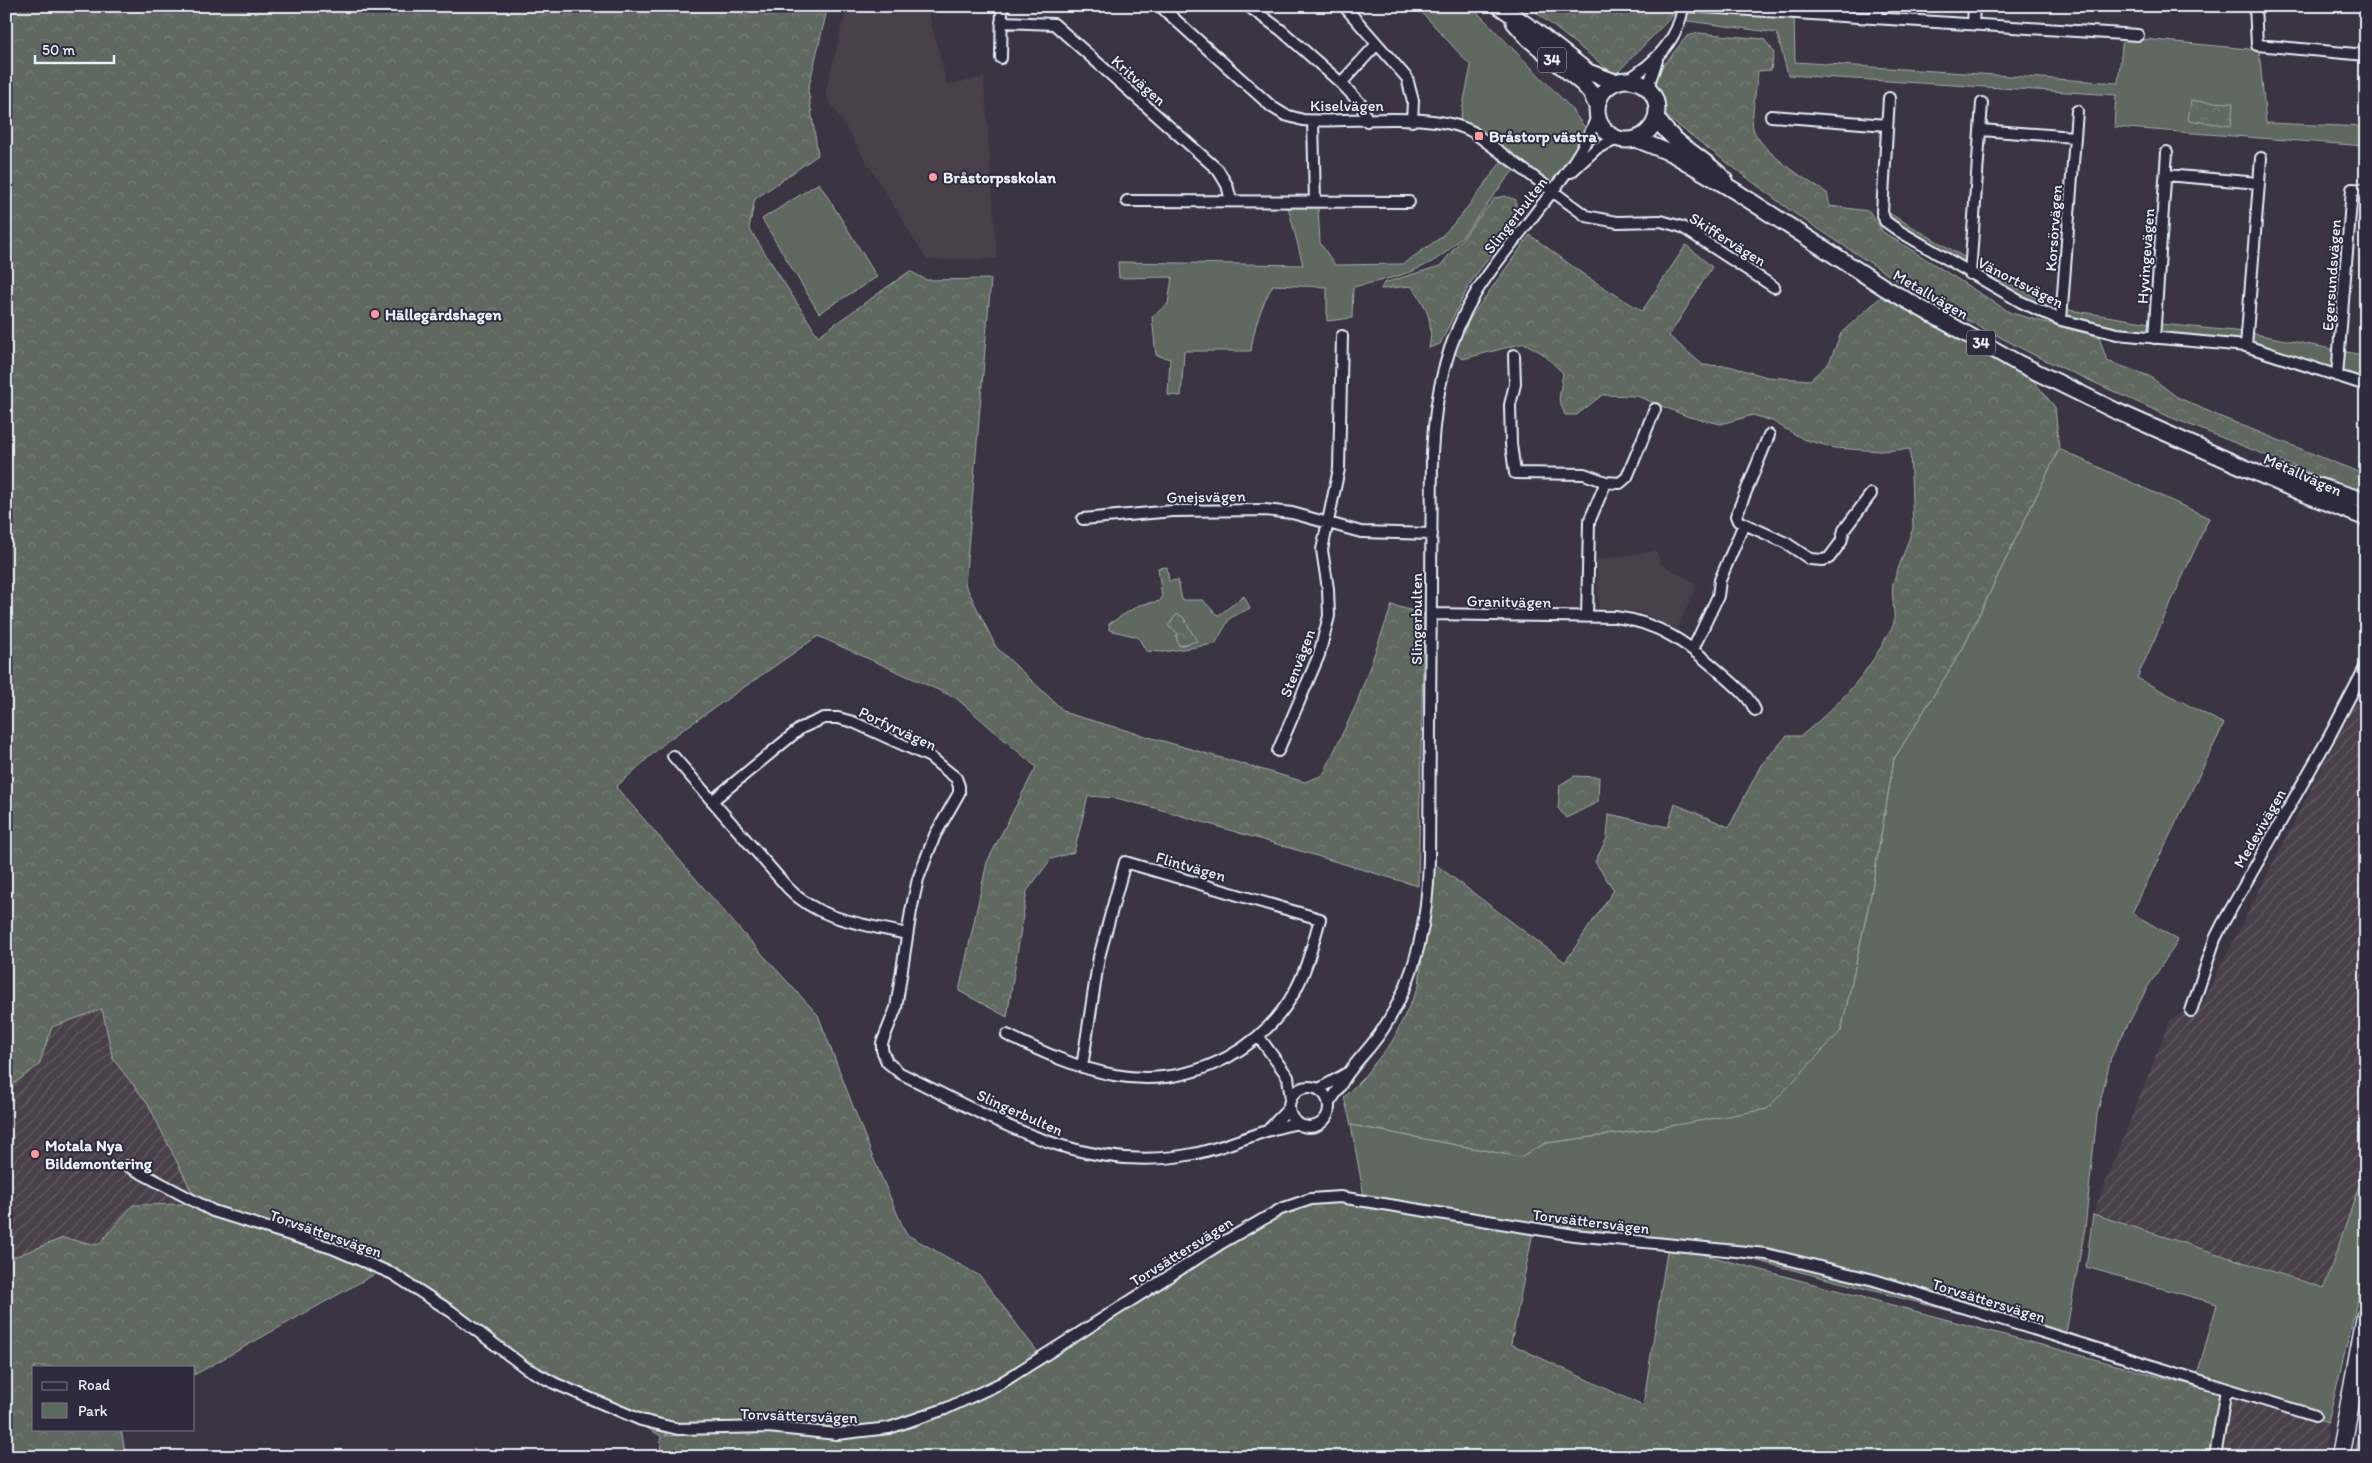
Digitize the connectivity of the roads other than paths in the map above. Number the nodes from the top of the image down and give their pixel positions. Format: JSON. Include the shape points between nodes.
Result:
{"nodes":[{"id":1,"x":1002,"y":6,"type":"edge"},
{"id":2,"x":1160,"y":6,"type":"edge"},
{"id":3,"x":1248,"y":6,"type":"edge"},
{"id":4,"x":1344,"y":6,"type":"edge"},
{"id":5,"x":1683,"y":6,"type":"edge"},
{"id":6,"x":1688,"y":6,"type":"edge"},
{"id":7,"x":1877,"y":6,"type":"edge"},
{"id":8,"x":1974,"y":6,"type":"edge"},
{"id":9,"x":2255,"y":6,"type":"edge"},
{"id":10,"x":1781,"y":9,"type":"edge"},
{"id":11,"x":1503,"y":10,"type":"edge"},
{"id":12,"x":1876,"y":18,"type":"junction"},
{"id":13,"x":1001,"y":22,"type":"junction"},
{"id":14,"x":1974,"y":24,"type":"junction"},
{"id":15,"x":2138,"y":35,"type":"dead end"},
{"id":16,"x":1377,"y":44,"type":"junction"},
{"id":17,"x":2366,"y":55,"type":"edge"},
{"id":18,"x":1658,"y":57,"type":"junction"},
{"id":19,"x":1000,"y":58,"type":"dead end"},
{"id":20,"x":1621,"y":81,"type":"junction"},
{"id":21,"x":1341,"y":83,"type":"junction"},
{"id":22,"x":1650,"y":91,"type":"junction"},
{"id":23,"x":1890,"y":98,"type":"dead end"},
{"id":24,"x":1982,"y":104,"type":"dead end"},
{"id":25,"x":1597,"y":111,"type":"junction"},
{"id":26,"x":2077,"y":111,"type":"dead end"},
{"id":27,"x":1771,"y":116,"type":"dead end"},
{"id":28,"x":1656,"y":117,"type":"junction"},
{"id":29,"x":1313,"y":121,"type":"junction"},
{"id":30,"x":1367,"y":121,"type":"junction"},
{"id":31,"x":1412,"y":121,"type":"junction"},
{"id":32,"x":1888,"y":125,"type":"junction"},
{"id":33,"x":1981,"y":130,"type":"junction"},
{"id":34,"x":2074,"y":138,"type":"junction"},
{"id":35,"x":1618,"y":139,"type":"junction"},
{"id":36,"x":1636,"y":139,"type":"junction"},
{"id":37,"x":2167,"y":152,"type":"dead end"},
{"id":38,"x":2261,"y":158,"type":"dead end"},
{"id":39,"x":2166,"y":175,"type":"junction"},
{"id":40,"x":1561,"y":181,"type":"junction"},
{"id":41,"x":2259,"y":183,"type":"junction"},
{"id":42,"x":1736,"y":190,"type":"junction"},
{"id":43,"x":2366,"y":190,"type":"edge"},
{"id":44,"x":1552,"y":192,"type":"junction"},
{"id":45,"x":1231,"y":200,"type":"junction"},
{"id":46,"x":1127,"y":201,"type":"dead end"},
{"id":47,"x":1315,"y":201,"type":"junction"},
{"id":48,"x":1409,"y":202,"type":"dead end"},
{"id":49,"x":1970,"y":274,"type":"junction"},
{"id":50,"x":1774,"y":287,"type":"dead end"},
{"id":51,"x":2061,"y":320,"type":"junction"},
{"id":52,"x":1342,"y":336,"type":"dead end"},
{"id":53,"x":2154,"y":338,"type":"junction"},
{"id":54,"x":2246,"y":346,"type":"junction"},
{"id":55,"x":1514,"y":355,"type":"dead end"},
{"id":56,"x":2337,"y":376,"type":"junction"},
{"id":57,"x":2366,"y":385,"type":"edge"},
{"id":58,"x":1655,"y":409,"type":"dead end"},
{"id":59,"x":1769,"y":435,"type":"dead end"},
{"id":60,"x":2228,"y":459,"type":"junction"},
{"id":61,"x":1606,"y":482,"type":"junction"},
{"id":62,"x":1871,"y":494,"type":"dead end"},
{"id":63,"x":2366,"y":501,"type":"edge"},
{"id":64,"x":2366,"y":518,"type":"edge"},
{"id":65,"x":1083,"y":519,"type":"dead end"},
{"id":66,"x":1328,"y":524,"type":"junction"},
{"id":67,"x":1744,"y":524,"type":"junction"},
{"id":68,"x":1432,"y":534,"type":"junction"},
{"id":69,"x":1431,"y":614,"type":"junction"},
{"id":70,"x":1587,"y":617,"type":"junction"},
{"id":71,"x":1693,"y":649,"type":"junction"},
{"id":72,"x":2366,"y":666,"type":"edge"},
{"id":73,"x":1755,"y":710,"type":"dead end"},
{"id":74,"x":1278,"y":751,"type":"dead end"},
{"id":75,"x":673,"y":756,"type":"dead end"},
{"id":76,"x":712,"y":801,"type":"junction"},
{"id":77,"x":907,"y":934,"type":"junction"},
{"id":78,"x":2191,"y":1011,"type":"dead end"},
{"id":79,"x":1007,"y":1035,"type":"dead end"},
{"id":80,"x":1259,"y":1037,"type":"junction"},
{"id":81,"x":1082,"y":1067,"type":"junction"},
{"id":82,"x":1348,"y":1072,"type":"junction"},
{"id":83,"x":1288,"y":1077,"type":"junction"},
{"id":84,"x":910,"y":1078,"type":"joint"},
{"id":85,"x":1306,"y":1087,"type":"junction"},
{"id":86,"x":1319,"y":1089,"type":"junction"},
{"id":87,"x":1329,"y":1103,"type":"junction"},
{"id":88,"x":1290,"y":1104,"type":"junction"},
{"id":89,"x":1298,"y":1123,"type":"junction"},
{"id":90,"x":1269,"y":1129,"type":"junction"},
{"id":91,"x":128,"y":1166,"type":"dead end"},
{"id":92,"x":2366,"y":1316,"type":"edge"},
{"id":93,"x":2366,"y":1350,"type":"edge"},
{"id":94,"x":2226,"y":1388,"type":"junction"},
{"id":95,"x":2315,"y":1416,"type":"dead end"},
{"id":96,"x":2215,"y":1457,"type":"edge"},
{"id":97,"x":2340,"y":1457,"type":"edge"},
{"id":98,"x":2348,"y":1457,"type":"edge"}],
"edges":[{"from":1,"to":13,"type":"street"},
{"from":2,"to":29,"type":"street","name":"Kiselvägen","via":[[1272,107],[1292,118]]},
{"from":3,"to":21,"type":"street","via":[[1281,30]]},
{"from":4,"to":16,"type":"street"},
{"from":5,"to":18,"type":"street","via":[[1680,24]]},
{"from":6,"to":10,"type":"street"},
{"from":7,"to":12,"type":"street"},
{"from":8,"to":14,"type":"street"},
{"from":9,"to":17,"type":"street","via":[[2257,45]]},
{"from":10,"to":12,"type":"street"},
{"from":11,"to":20,"type":"main road","number":"34","via":[[1588,72]]},
{"from":11,"to":25,"type":"main road","number":"34","via":[[1529,39],[1584,85]]},
{"from":12,"to":14,"type":"street"},
{"from":13,"to":19,"type":"street"},
{"from":13,"to":45,"type":"street","name":"Kritvägen","via":[[1054,24],[1218,170]]},
{"from":14,"to":15,"type":"street"},
{"from":16,"to":21,"type":"street"},
{"from":16,"to":31,"type":"street","via":[[1407,78],[1413,101]]},
{"from":18,"to":20,"type":"street","via":[[1645,69]]},
{"from":18,"to":22,"type":"street"},
{"from":20,"to":22,"type":"main road","number":"34","via":[[1640,83]]},
{"from":20,"to":25,"type":"main road","via":[[1605,90]]},
{"from":21,"to":30,"type":"street","via":[[1362,105]]},
{"from":22,"to":28,"type":"main road","name":"Metallvägen","number":"34","via":[[1656,104]]},
{"from":23,"to":32,"type":"street","name":"Vänortsvägen"},
{"from":24,"to":33,"type":"street"},
{"from":25,"to":35,"type":"main road","number":"34","via":[[1602,128]]},
{"from":25,"to":40,"type":"street","name":"Slingerbulten","via":[[1588,137]]},
{"from":26,"to":34,"type":"street","name":"Korsörvägen"},
{"from":27,"to":32,"type":"street"},
{"from":28,"to":36,"type":"main road","via":[[1649,130]]},
{"from":28,"to":42,"type":"main road","name":"Metallvägen","number":"34","via":[[1672,138],[1703,159]]},
{"from":29,"to":30,"type":"street","name":"Kiselvägen"},
{"from":29,"to":47,"type":"street"},
{"from":30,"to":31,"type":"street","name":"Kiselvägen"},
{"from":31,"to":44,"type":"street","name":"Kiselvägen","via":[[1443,121],[1461,126]]},
{"from":32,"to":49,"type":"street","name":"Vänortsvägen","via":[[1882,204],[1885,221]]},
{"from":33,"to":34,"type":"street"},
{"from":33,"to":49,"type":"street"},
{"from":34,"to":51,"type":"street","name":"Korsörvägen"},
{"from":35,"to":36,"type":"main road","name":"Metallvägen","number":"34"},
{"from":35,"to":40,"type":"street","name":"Slingerbulten","via":[[1597,148]]},
{"from":36,"to":42,"type":"main road","name":"Metallvägen","number":"34","via":[[1672,154]]},
{"from":37,"to":39,"type":"street","name":"Hyvingevägen"},
{"from":38,"to":41,"type":"street"},
{"from":39,"to":41,"type":"street"},
{"from":39,"to":53,"type":"street","name":"Hyvingevägen"},
{"from":40,"to":44,"type":"street","name":"Slingerbulten"},
{"from":41,"to":54,"type":"street"},
{"from":42,"to":60,"type":"main road","name":"Metallvägen","number":"34","via":[[1885,288],[2016,362]]},
{"from":43,"to":56,"type":"street","name":"Egersundsvägen","via":[[2352,189]]},
{"from":44,"to":50,"type":"street","name":"Skiffervägen","via":[[1578,212],[1595,219],[1662,221],[1682,227]]},
{"from":44,"to":68,"type":"street","name":"Slingerbulten","via":[[1478,289],[1452,339],[1441,376],[1433,424]]},
{"from":45,"to":46,"type":"street"},
{"from":45,"to":47,"type":"street"},
{"from":47,"to":48,"type":"street"},
{"from":49,"to":51,"type":"street","name":"Vänortsvägen"},
{"from":51,"to":53,"type":"street","name":"Vänortsvägen","via":[[2117,334]]},
{"from":52,"to":66,"type":"street","via":[[1339,470]]},
{"from":53,"to":54,"type":"street","name":"Vänortsvägen"},
{"from":54,"to":56,"type":"street","name":"Vänortsvägen"},
{"from":55,"to":61,"type":"street","via":[[1515,384],[1510,405],[1515,473],[1584,474]]},
{"from":56,"to":57,"type":"street","name":"Vänortsvägen"},
{"from":58,"to":61,"type":"street","via":[[1627,478],[1620,484]]},
{"from":59,"to":67,"type":"street","via":[[1736,516]]},
{"from":60,"to":63,"type":"main road","name":"Metallvägen","number":"34"},
{"from":60,"to":64,"type":"main road","name":"Metallvägen","number":"34"},
{"from":61,"to":70,"type":"street","via":[[1589,522]]},
{"from":62,"to":67,"type":"street","via":[[1844,530],[1842,542],[1829,558],[1822,560],[1810,559],[1793,547]]},
{"from":65,"to":66,"type":"street","name":"Gnejsvägen","via":[[1173,511],[1240,510],[1282,512]]},
{"from":66,"to":68,"type":"street","name":"Gnejsvägen","via":[[1377,534]]},
{"from":66,"to":74,"type":"street","name":"Stenvägen","via":[[1322,550],[1329,600],[1326,633]]},
{"from":67,"to":71,"type":"street","via":[[1720,580],[1718,596]]},
{"from":68,"to":69,"type":"street","name":"Slingerbulten"},
{"from":69,"to":70,"type":"street","name":"Granitvägen"},
{"from":69,"to":82,"type":"street","name":"Slingerbulten","via":[[1430,858],[1425,922],[1416,958],[1397,1005],[1372,1045]]},
{"from":70,"to":71,"type":"street","name":"Granitvägen","via":[[1644,622]]},
{"from":71,"to":73,"type":"street","name":"Granitvägen","via":[[1741,692]]},
{"from":72,"to":78,"type":"street","name":"Medevivägen","via":[[2223,923]]},
{"from":75,"to":76,"type":"street"},
{"from":76,"to":77,"type":"street","via":[[803,901],[837,918]]},
{"from":76,"to":77,"type":"street","name":"Porfyrvägen","via":[[801,728],[824,718],[853,722],[930,757],[956,778],[960,790],[923,863]]},
{"from":77,"to":84,"type":"street","name":"Porfyrvägen","via":[[896,1008],[884,1035],[882,1050],[892,1067]]},
{"from":79,"to":81,"type":"street","name":"Flintvägen"},
{"from":80,"to":81,"type":"street","name":"Flintvägen","via":[[1216,1063],[1165,1078],[1129,1078]]},
{"from":80,"to":81,"type":"street","name":"Flintvägen","via":[[1296,989],[1320,919],[1125,862],[1099,957]]},
{"from":80,"to":83,"type":"street"},
{"from":82,"to":86,"type":"street","name":"Slingerbulten"},
{"from":82,"to":87,"type":"street","name":"Slingerbulten"},
{"from":83,"to":85,"type":"street"},
{"from":83,"to":88,"type":"street"},
{"from":84,"to":90,"type":"street","name":"Slingerbulten","via":[[1038,1139],[1063,1148],[1105,1156],[1149,1159],[1192,1155]]},
{"from":85,"to":86,"type":"street"},
{"from":85,"to":88,"type":"street","via":[[1297,1091]]},
{"from":86,"to":87,"type":"street"},
{"from":87,"to":89,"type":"street","via":[[1328,1112],[1320,1123],[1307,1126]]},
{"from":88,"to":89,"type":"street"},
{"from":88,"to":90,"type":"street","name":"Slingerbulten"},
{"from":89,"to":90,"type":"street","name":"Slingerbulten"},
{"from":91,"to":94,"type":"street","name":"Torvsättersvägen","via":[[213,1211],[373,1264],[427,1295],[542,1377],[641,1420],[678,1430],[774,1428],[852,1434],[888,1428],[946,1410],[1020,1372],[1220,1244],[1281,1209],[1301,1201],[1326,1197],[1396,1205],[1574,1235],[1792,1259],[1874,1280]]},
{"from":92,"to":97,"type":"highway"},
{"from":93,"to":98,"type":"highway"},
{"from":94,"to":95,"type":"street","name":"Torvsättersvägen"},
{"from":94,"to":96,"type":"street"}]}
